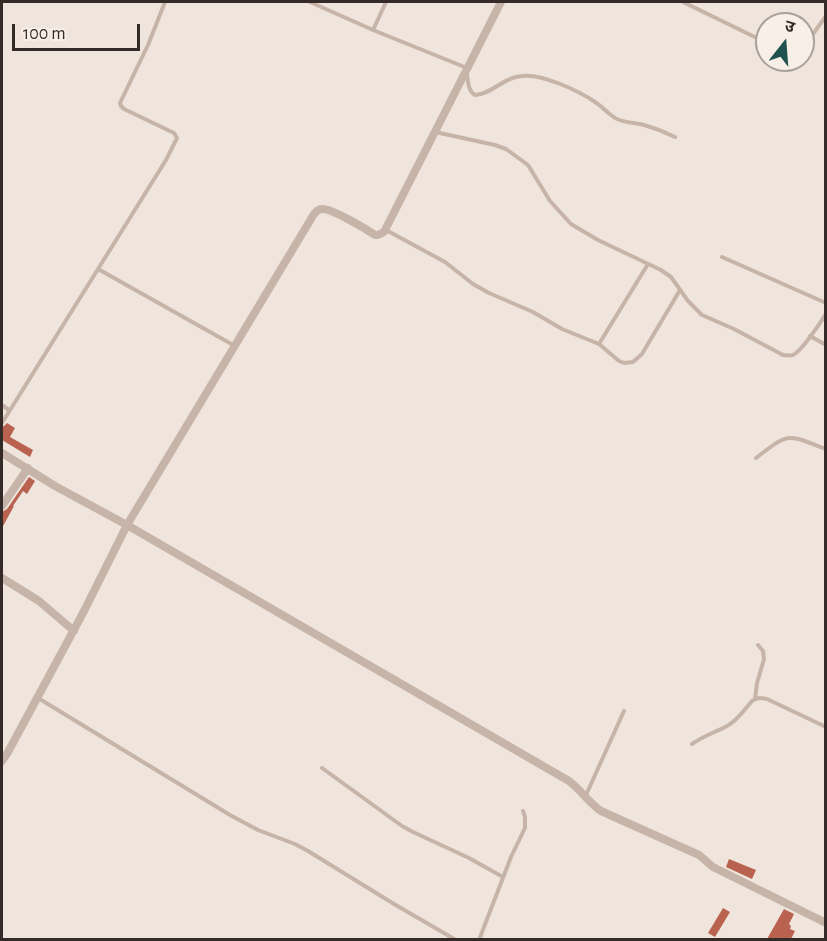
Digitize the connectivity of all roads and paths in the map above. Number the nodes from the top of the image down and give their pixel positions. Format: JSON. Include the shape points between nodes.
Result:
{"nodes":[{"id":1,"x":165,"y":2,"type":"edge"},
{"id":2,"x":310,"y":2,"type":"edge"},
{"id":3,"x":386,"y":2,"type":"edge"},
{"id":4,"x":501,"y":2,"type":"edge"},
{"id":5,"x":683,"y":2,"type":"edge"},
{"id":6,"x":825,"y":16,"type":"edge"},
{"id":7,"x":373,"y":30,"type":"junction"},
{"id":8,"x":815,"y":31,"type":"edge"},
{"id":9,"x":755,"y":37,"type":"edge"},
{"id":10,"x":466,"y":69,"type":"junction"},
{"id":11,"x":434,"y":132,"type":"junction"},
{"id":12,"x":675,"y":137,"type":"dead end"},
{"id":13,"x":385,"y":230,"type":"junction"},
{"id":14,"x":722,"y":257,"type":"dead end"},
{"id":15,"x":648,"y":264,"type":"junction"},
{"id":16,"x":98,"y":269,"type":"junction"},
{"id":17,"x":680,"y":289,"type":"junction"},
{"id":18,"x":825,"y":303,"type":"edge"},
{"id":19,"x":825,"y":314,"type":"edge"},
{"id":20,"x":810,"y":336,"type":"junction"},
{"id":21,"x":599,"y":344,"type":"junction"},
{"id":22,"x":825,"y":345,"type":"edge"},
{"id":23,"x":235,"y":346,"type":"junction"},
{"id":24,"x":2,"y":405,"type":"edge"},
{"id":25,"x":9,"y":410,"type":"junction"},
{"id":26,"x":2,"y":423,"type":"edge"},
{"id":27,"x":825,"y":449,"type":"edge"},
{"id":28,"x":2,"y":453,"type":"edge"},
{"id":29,"x":756,"y":458,"type":"dead end"},
{"id":30,"x":28,"y":468,"type":"junction"},
{"id":31,"x":2,"y":506,"type":"edge"},
{"id":32,"x":127,"y":525,"type":"junction"},
{"id":33,"x":2,"y":578,"type":"edge"},
{"id":34,"x":74,"y":631,"type":"junction"},
{"id":35,"x":758,"y":645,"type":"dead end"},
{"id":36,"x":38,"y":698,"type":"junction"},
{"id":37,"x":755,"y":699,"type":"junction"},
{"id":38,"x":624,"y":711,"type":"dead end"},
{"id":39,"x":825,"y":727,"type":"edge"},
{"id":40,"x":692,"y":744,"type":"dead end"},
{"id":41,"x":2,"y":761,"type":"edge"},
{"id":42,"x":322,"y":768,"type":"dead end"},
{"id":43,"x":585,"y":796,"type":"junction"},
{"id":44,"x":523,"y":811,"type":"dead end"},
{"id":45,"x":503,"y":878,"type":"junction"},
{"id":46,"x":825,"y":923,"type":"edge"},
{"id":47,"x":456,"y":939,"type":"edge"},
{"id":48,"x":479,"y":939,"type":"edge"}],
"edges":[{"from":1,"to":16,"type":"lane","via":[[120,103],[124,109],[177,138]]},
{"from":2,"to":7,"type":"lane"},
{"from":3,"to":7,"type":"lane"},
{"from":4,"to":10,"type":"street"},
{"from":5,"to":9,"type":"lane"},
{"from":6,"to":8,"type":"lane"},
{"from":7,"to":10,"type":"lane"},
{"from":10,"to":11,"type":"street"},
{"from":10,"to":12,"type":"lane","via":[[475,95],[522,75],[534,77],[584,95],[615,118]]},
{"from":11,"to":13,"type":"street"},
{"from":11,"to":15,"type":"lane","via":[[506,149],[528,165],[550,201],[572,224]]},
{"from":13,"to":21,"type":"lane","via":[[445,262],[489,293]]},
{"from":13,"to":23,"type":"street","via":[[375,235],[330,211],[318,210]]},
{"from":14,"to":18,"type":"lane"},
{"from":15,"to":17,"type":"lane","via":[[671,277]]},
{"from":15,"to":21,"type":"lane"},
{"from":16,"to":23,"type":"lane"},
{"from":16,"to":25,"type":"lane"},
{"from":17,"to":20,"type":"lane","via":[[702,315],[783,355],[792,356]]},
{"from":17,"to":21,"type":"lane","via":[[638,359],[619,361]]},
{"from":19,"to":20,"type":"lane"},
{"from":20,"to":22,"type":"lane"},
{"from":23,"to":32,"type":"street"},
{"from":24,"to":25,"type":"lane"},
{"from":25,"to":26,"type":"lane"},
{"from":27,"to":29,"type":"lane","via":[[787,437]]},
{"from":28,"to":30,"type":"street"},
{"from":30,"to":31,"type":"street"},
{"from":30,"to":32,"type":"street"},
{"from":32,"to":34,"type":"street"},
{"from":32,"to":43,"type":"street","via":[[570,781]]},
{"from":33,"to":34,"type":"street","via":[[39,601]]},
{"from":34,"to":36,"type":"street"},
{"from":35,"to":37,"type":"lane","via":[[764,659]]},
{"from":36,"to":41,"type":"street"},
{"from":36,"to":47,"type":"lane","via":[[230,815],[308,850]]},
{"from":37,"to":39,"type":"lane","via":[[767,699]]},
{"from":37,"to":40,"type":"lane","via":[[733,722]]},
{"from":38,"to":43,"type":"lane"},
{"from":42,"to":45,"type":"lane","via":[[408,829]]},
{"from":43,"to":46,"type":"street","via":[[601,811],[699,855],[713,867]]},
{"from":44,"to":45,"type":"lane","via":[[525,828]]},
{"from":45,"to":48,"type":"lane"}]}
